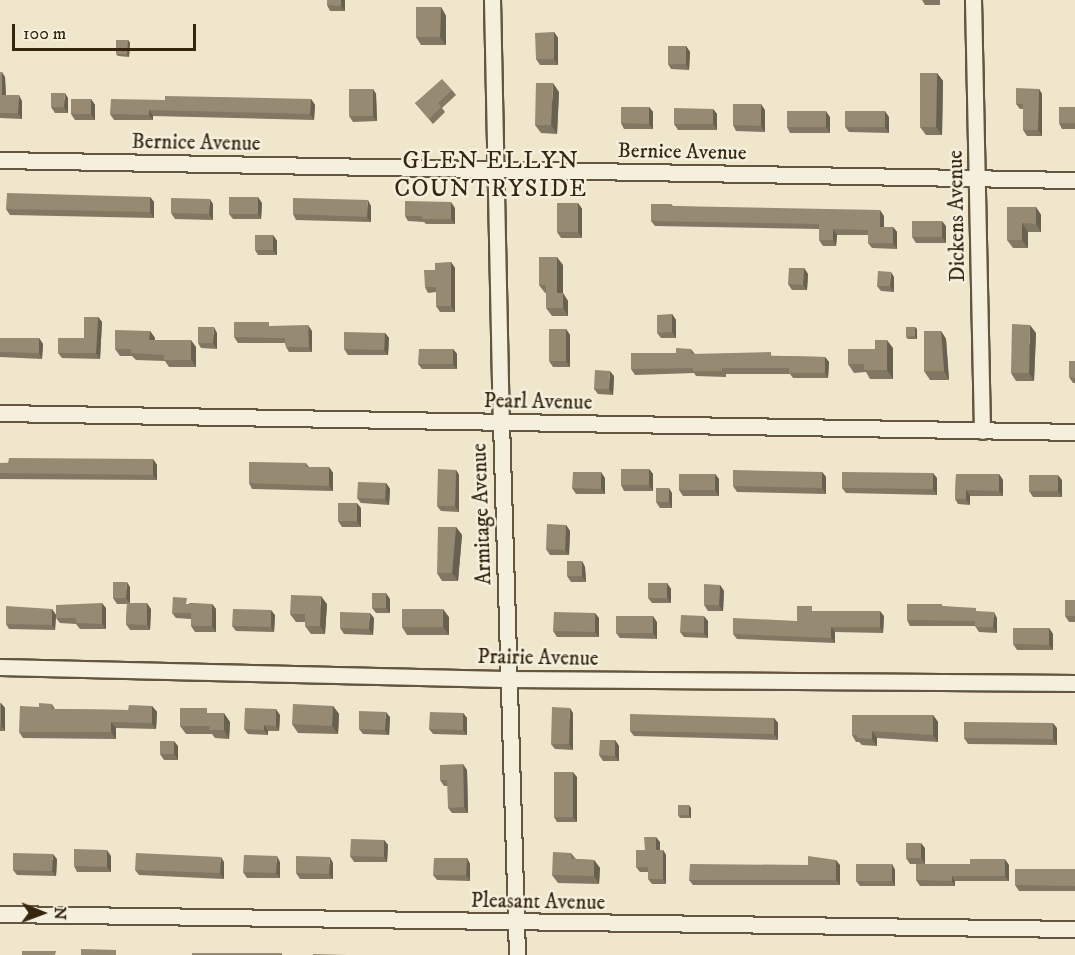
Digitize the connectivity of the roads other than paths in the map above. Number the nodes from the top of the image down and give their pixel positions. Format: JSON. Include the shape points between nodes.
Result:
{"nodes":[{"id":1,"x":492,"y":0,"type":"edge"},
{"id":2,"x":973,"y":0,"type":"edge"},
{"id":3,"x":0,"y":160,"type":"edge"},
{"id":4,"x":495,"y":170,"type":"junction"},
{"id":5,"x":977,"y":179,"type":"junction"},
{"id":6,"x":1075,"y":180,"type":"edge"},
{"id":7,"x":0,"y":413,"type":"edge"},
{"id":8,"x":501,"y":422,"type":"junction"},
{"id":9,"x":982,"y":431,"type":"junction"},
{"id":10,"x":1075,"y":432,"type":"edge"},
{"id":11,"x":0,"y":667,"type":"edge"},
{"id":12,"x":507,"y":679,"type":"junction"},
{"id":13,"x":1075,"y":683,"type":"edge"},
{"id":14,"x":0,"y":914,"type":"edge"},
{"id":15,"x":516,"y":923,"type":"junction"},
{"id":16,"x":1075,"y":930,"type":"edge"},
{"id":17,"x":517,"y":955,"type":"edge"}],
"edges":[{"from":1,"to":4,"type":"street","name":"Armitage Avenue"},
{"from":2,"to":5,"type":"street","name":"Dickens Avenue"},
{"from":3,"to":4,"type":"street","name":"Bernice Avenue"},
{"from":4,"to":5,"type":"street","name":"Bernice Avenue"},
{"from":4,"to":8,"type":"street","name":"Armitage Avenue"},
{"from":5,"to":6,"type":"street","name":"Bernice Avenue"},
{"from":5,"to":9,"type":"street","name":"Dickens Avenue"},
{"from":7,"to":8,"type":"street","name":"Pearl Avenue"},
{"from":8,"to":9,"type":"street","name":"Pearl Avenue"},
{"from":8,"to":12,"type":"street","name":"Armitage Avenue"},
{"from":9,"to":10,"type":"street","name":"Pearl Avenue"},
{"from":11,"to":12,"type":"street","name":"Prairie Avenue"},
{"from":12,"to":13,"type":"street","name":"Prairie Avenue"},
{"from":12,"to":15,"type":"street","name":"Armitage Avenue"},
{"from":14,"to":15,"type":"street","name":"Pleasant Avenue"},
{"from":15,"to":16,"type":"street","name":"Pleasant Avenue"},
{"from":15,"to":17,"type":"street","name":"Armitage Avenue"}]}
